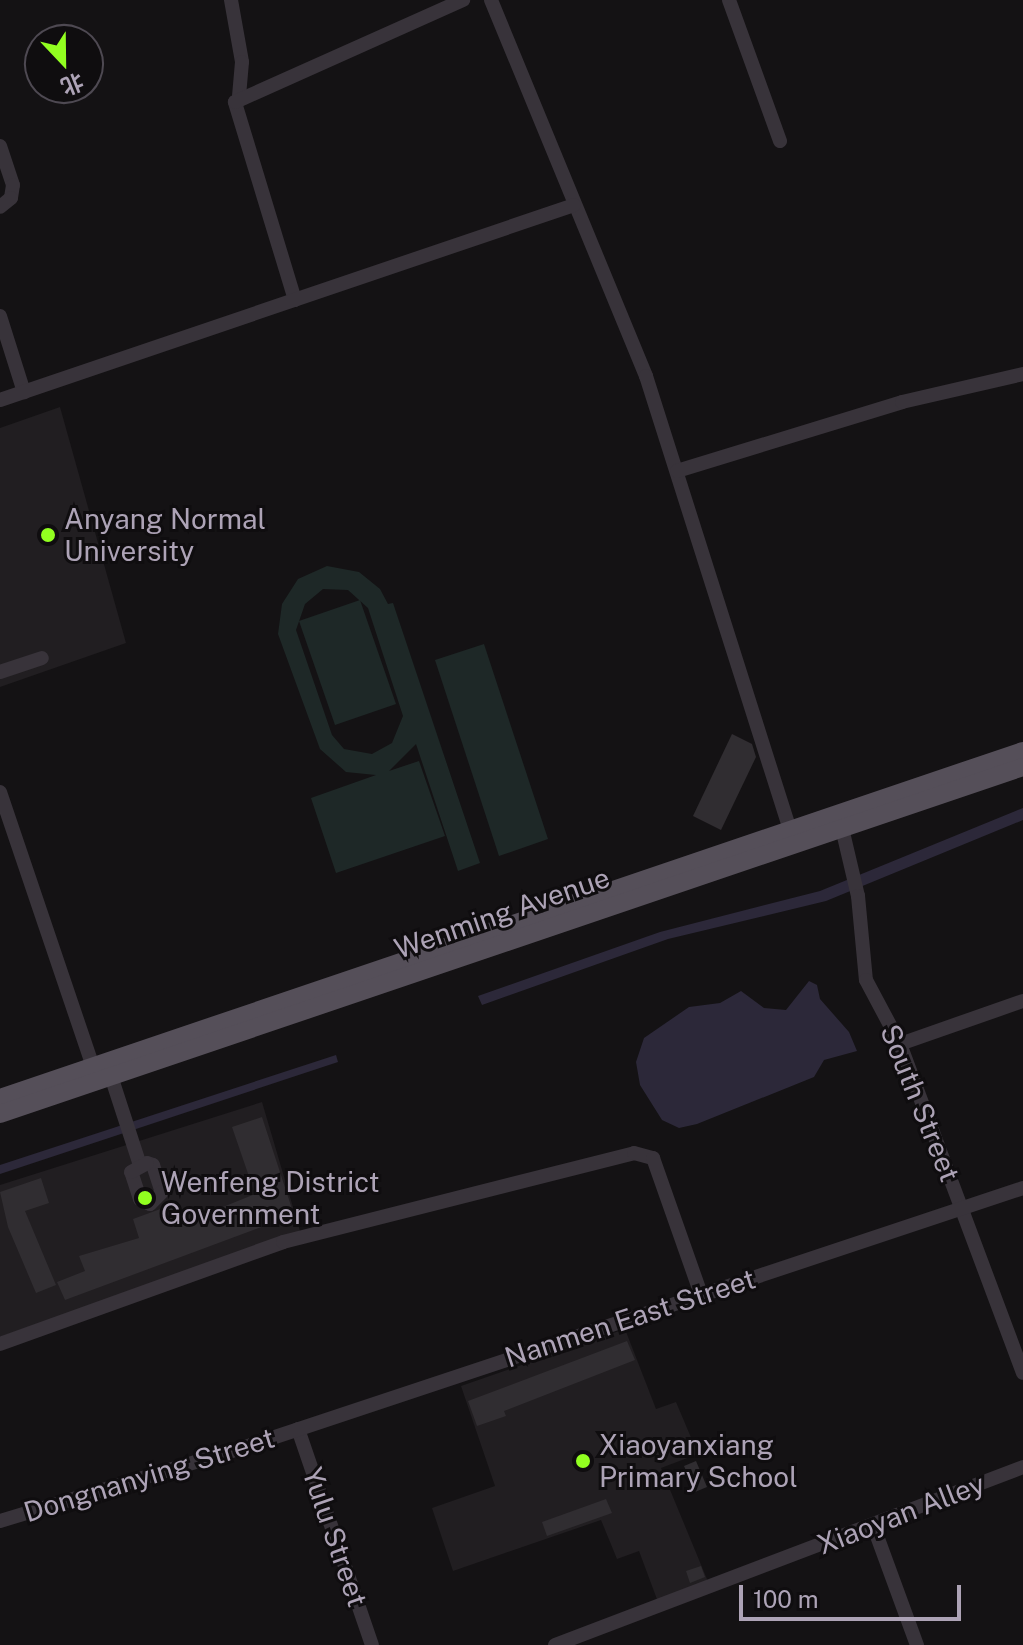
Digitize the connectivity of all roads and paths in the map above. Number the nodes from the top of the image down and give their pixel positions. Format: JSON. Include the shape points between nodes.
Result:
{"nodes":[{"id":1,"x":231,"y":0,"type":"edge"},
{"id":2,"x":463,"y":0,"type":"edge"},
{"id":3,"x":491,"y":0,"type":"edge"},
{"id":4,"x":729,"y":0,"type":"edge"},
{"id":5,"x":239,"y":97,"type":"junction"},
{"id":6,"x":780,"y":141,"type":"dead end"},
{"id":7,"x":0,"y":146,"type":"edge"},
{"id":8,"x":574,"y":205,"type":"junction"},
{"id":9,"x":0,"y":207,"type":"edge"},
{"id":10,"x":295,"y":300,"type":"junction"},
{"id":11,"x":0,"y":316,"type":"edge"},
{"id":12,"x":1023,"y":374,"type":"edge"},
{"id":13,"x":24,"y":392,"type":"junction"},
{"id":14,"x":0,"y":400,"type":"edge"},
{"id":15,"x":677,"y":471,"type":"junction"},
{"id":16,"x":42,"y":658,"type":"dead end"},
{"id":17,"x":0,"y":672,"type":"edge"},
{"id":18,"x":1023,"y":751,"type":"edge"},
{"id":19,"x":1023,"y":767,"type":"edge"},
{"id":20,"x":0,"y":792,"type":"edge"},
{"id":21,"x":842,"y":828,"type":"junction"},
{"id":22,"x":790,"y":830,"type":"junction"},
{"id":23,"x":1023,"y":1001,"type":"edge"},
{"id":24,"x":900,"y":1044,"type":"junction"},
{"id":25,"x":93,"y":1066,"type":"junction"},
{"id":26,"x":111,"y":1076,"type":"junction"},
{"id":27,"x":0,"y":1098,"type":"edge"},
{"id":28,"x":0,"y":1114,"type":"edge"},
{"id":29,"x":140,"y":1165,"type":"dead end"},
{"id":30,"x":1023,"y":1188,"type":"edge"},
{"id":31,"x":962,"y":1208,"type":"junction"},
{"id":32,"x":701,"y":1294,"type":"junction"},
{"id":33,"x":0,"y":1344,"type":"edge"},
{"id":34,"x":1023,"y":1373,"type":"edge"},
{"id":35,"x":298,"y":1429,"type":"junction"},
{"id":36,"x":1023,"y":1467,"type":"edge"},
{"id":37,"x":0,"y":1521,"type":"edge"},
{"id":38,"x":873,"y":1525,"type":"junction"},
{"id":39,"x":372,"y":1645,"type":"edge"},
{"id":40,"x":555,"y":1645,"type":"edge"},
{"id":41,"x":917,"y":1645,"type":"edge"}],
"edges":[{"from":1,"to":5,"type":"street","via":[[242,62]]},
{"from":2,"to":5,"type":"street"},
{"from":3,"to":8,"type":"street"},
{"from":4,"to":6,"type":"street"},
{"from":5,"to":10,"type":"street","via":[[234,109]]},
{"from":7,"to":9,"type":"street","via":[[13,185],[11,198]]},
{"from":8,"to":10,"type":"street"},
{"from":8,"to":15,"type":"street","via":[[646,376]]},
{"from":10,"to":13,"type":"street"},
{"from":11,"to":13,"type":"street"},
{"from":12,"to":15,"type":"street","via":[[902,402]]},
{"from":13,"to":14,"type":"street"},
{"from":15,"to":22,"type":"street"},
{"from":16,"to":17,"type":"street"},
{"from":18,"to":22,"type":"main road","name":"Wenming Avenue"},
{"from":19,"to":21,"type":"main road","name":"Wenming Avenue"},
{"from":20,"to":25,"type":"street"},
{"from":21,"to":24,"type":"street","name":"South Street","via":[[858,896],[866,980]]},
{"from":21,"to":26,"type":"main road","name":"Wenming Avenue"},
{"from":22,"to":25,"type":"main road","name":"Wenming Avenue"},
{"from":23,"to":24,"type":"street"},
{"from":24,"to":31,"type":"street","name":"South Street"},
{"from":25,"to":27,"type":"main road","name":"Wenming Avenue"},
{"from":26,"to":28,"type":"main road","name":"Wenming Avenue"},
{"from":26,"to":29,"type":"street"},
{"from":30,"to":31,"type":"street","name":"Nanmen East Street"},
{"from":31,"to":32,"type":"street","name":"Nanmen East Street"},
{"from":31,"to":34,"type":"street","name":"South Street"},
{"from":32,"to":33,"type":"street","via":[[653,1158],[634,1153],[283,1242]]},
{"from":32,"to":35,"type":"street","name":"Nanmen East Street"},
{"from":35,"to":37,"type":"street","name":"Dongnanying Street"},
{"from":35,"to":39,"type":"street","name":"Yulu Street"},
{"from":36,"to":38,"type":"street","name":"Xiaoyan Alley"},
{"from":38,"to":40,"type":"street","name":"Xiaoyan Alley"},
{"from":38,"to":41,"type":"street"}]}
